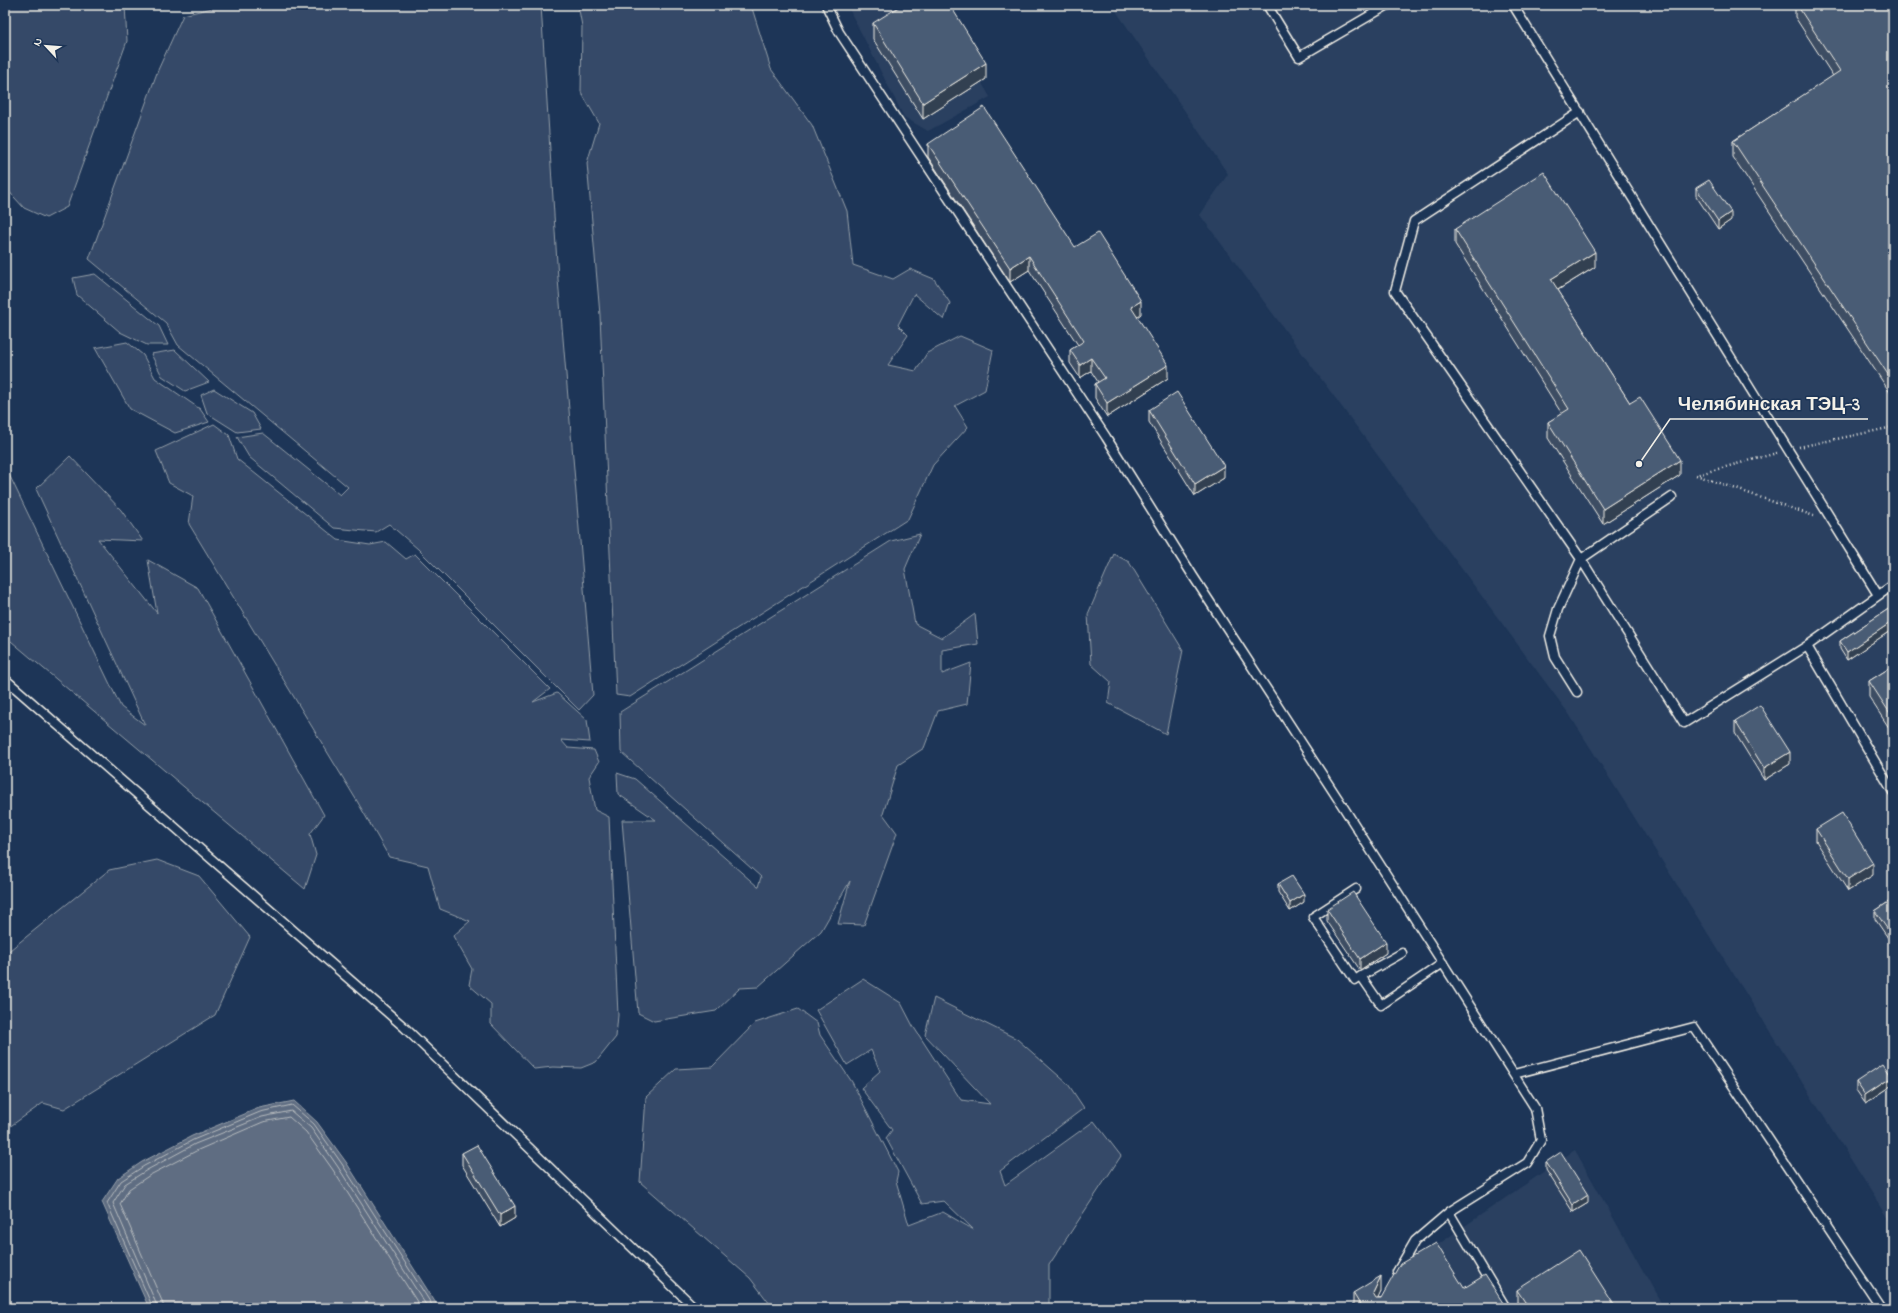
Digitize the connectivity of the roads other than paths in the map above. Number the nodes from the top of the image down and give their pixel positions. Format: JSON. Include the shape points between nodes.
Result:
{"nodes":[{"id":1,"x":826,"y":5,"type":"edge"},
{"id":2,"x":1267,"y":5,"type":"edge"},
{"id":3,"x":1388,"y":5,"type":"edge"},
{"id":4,"x":1513,"y":5,"type":"edge"},
{"id":5,"x":1580,"y":112,"type":"junction"},
{"id":6,"x":1672,"y":497,"type":"dead end"},
{"id":7,"x":1581,"y":558,"type":"junction"},
{"id":8,"x":1893,"y":585,"type":"edge"},
{"id":9,"x":1878,"y":595,"type":"junction"},
{"id":10,"x":1807,"y":646,"type":"junction"},
{"id":11,"x":5,"y":679,"type":"edge"},
{"id":12,"x":1577,"y":692,"type":"dead end"},
{"id":13,"x":1893,"y":792,"type":"edge"},
{"id":14,"x":1356,"y":889,"type":"dead end"},
{"id":15,"x":1402,"y":952,"type":"dead end"},
{"id":16,"x":1443,"y":963,"type":"junction"},
{"id":17,"x":1361,"y":976,"type":"junction"},
{"id":18,"x":1514,"y":1074,"type":"junction"},
{"id":19,"x":1449,"y":1212,"type":"junction"},
{"id":20,"x":1392,"y":1281,"type":"edge"},
{"id":21,"x":695,"y":1308,"type":"edge"},
{"id":22,"x":1506,"y":1308,"type":"edge"},
{"id":23,"x":1881,"y":1308,"type":"edge"}],
"edges":[{"from":1,"to":16,"type":"lane","via":[[839,32],[1106,437]]},
{"from":2,"to":3,"type":"lane","via":[[1299,57]]},
{"from":4,"to":5,"type":"lane"},
{"from":5,"to":7,"type":"lane","via":[[1414,221],[1395,291]]},
{"from":5,"to":9,"type":"lane"},
{"from":6,"to":7,"type":"lane"},
{"from":7,"to":10,"type":"lane","via":[[1684,723]]},
{"from":7,"to":12,"type":"lane","via":[[1558,609],[1550,636],[1555,657]]},
{"from":8,"to":9,"type":"lane"},
{"from":9,"to":10,"type":"lane"},
{"from":10,"to":13,"type":"lane"},
{"from":11,"to":21,"type":"lane","via":[[404,1027]]},
{"from":14,"to":17,"type":"lane","via":[[1313,918],[1355,980]]},
{"from":15,"to":17,"type":"lane"},
{"from":16,"to":17,"type":"lane","via":[[1380,1005]]},
{"from":16,"to":18,"type":"lane"},
{"from":18,"to":19,"type":"lane","via":[[1535,1108],[1541,1140],[1527,1163]]},
{"from":18,"to":23,"type":"lane","via":[[1694,1026]]},
{"from":19,"to":20,"type":"lane","via":[[1415,1241]]},
{"from":19,"to":22,"type":"lane"}]}
